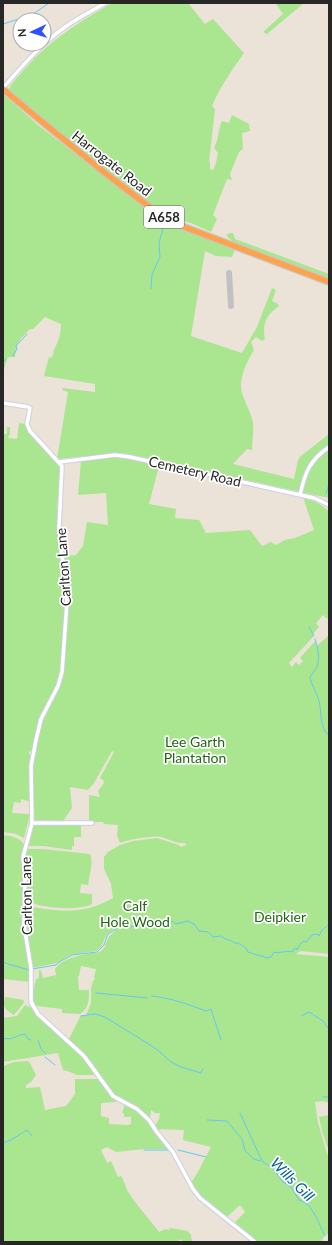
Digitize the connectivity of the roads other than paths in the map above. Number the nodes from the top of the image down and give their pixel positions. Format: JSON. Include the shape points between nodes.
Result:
{"nodes":[{"id":1,"x":105,"y":3,"type":"edge"},
{"id":2,"x":3,"y":88,"type":"edge"},
{"id":3,"x":329,"y":282,"type":"edge"},
{"id":4,"x":3,"y":402,"type":"edge"},
{"id":5,"x":329,"y":447,"type":"edge"},
{"id":6,"x":59,"y":462,"type":"junction"},
{"id":7,"x":300,"y":495,"type":"junction"},
{"id":8,"x":329,"y":505,"type":"edge"},
{"id":9,"x":32,"y":823,"type":"junction"},
{"id":10,"x":92,"y":823,"type":"dead end"},
{"id":11,"x":256,"y":1242,"type":"edge"}],
"edges":[{"from":1,"to":2,"type":"street","via":[[40,47]]},
{"from":2,"to":3,"type":"highway","name":"Harrogate Road","number":"A658","via":[[37,119],[167,219]]},
{"from":4,"to":6,"type":"street","via":[[30,408],[27,424],[30,432]]},
{"from":5,"to":7,"type":"street","via":[[309,466]]},
{"from":6,"to":7,"type":"street","name":"Cemetery Road","via":[[115,455],[130,457]]},
{"from":6,"to":9,"type":"street","name":"Carlton Lane","via":[[62,466],[59,528],[67,602],[66,627],[62,672],[58,686],[41,719],[31,766]]},
{"from":7,"to":8,"type":"street","name":"Cemetery Road","via":[[319,499]]},
{"from":9,"to":10,"type":"street"},
{"from":9,"to":11,"type":"street","name":"Carlton Lane","via":[[23,857],[24,925],[31,969],[30,998],[33,1006],[38,1014],[84,1056],[113,1096],[137,1109],[149,1120],[173,1152],[200,1198]]}]}
